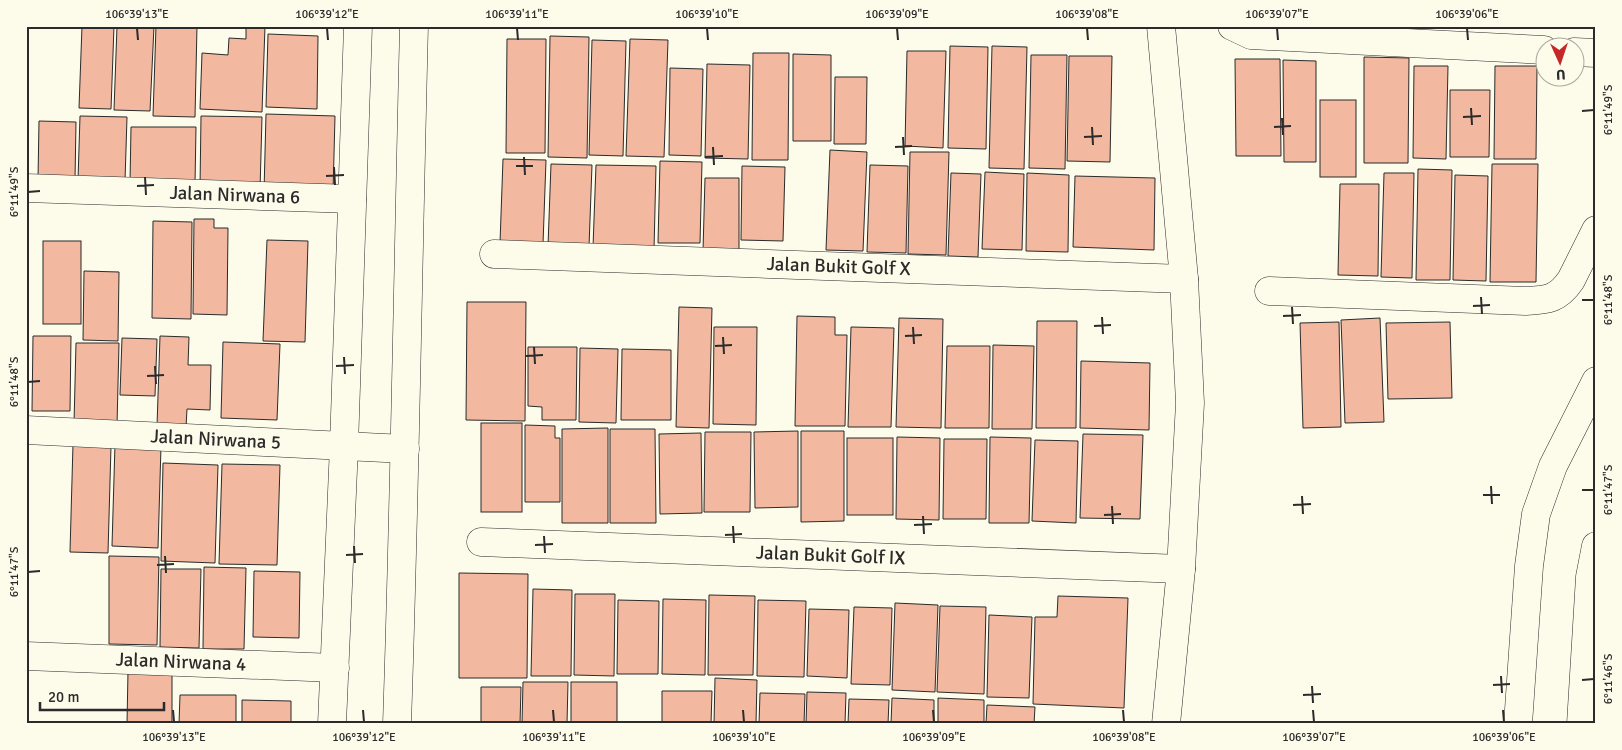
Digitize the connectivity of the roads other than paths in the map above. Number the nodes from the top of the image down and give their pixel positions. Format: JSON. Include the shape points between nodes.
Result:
{"nodes":[{"id":1,"x":358,"y":26,"type":"edge"},
{"id":2,"x":414,"y":26,"type":"edge"},
{"id":3,"x":1161,"y":26,"type":"edge"},
{"id":4,"x":1232,"y":26,"type":"edge"},
{"id":5,"x":1534,"y":49,"type":"edge"},
{"id":6,"x":26,"y":188,"type":"edge"},
{"id":7,"x":352,"y":198,"type":"junction"},
{"id":8,"x":1596,"y":230,"type":"edge"},
{"id":9,"x":494,"y":254,"type":"dead end"},
{"id":10,"x":1184,"y":279,"type":"junction"},
{"id":11,"x":1269,"y":291,"type":"dead end"},
{"id":12,"x":1596,"y":380,"type":"edge"},
{"id":13,"x":26,"y":430,"type":"edge"},
{"id":14,"x":344,"y":446,"type":"junction"},
{"id":15,"x":405,"y":449,"type":"junction"},
{"id":16,"x":481,"y":542,"type":"dead end"},
{"id":17,"x":1596,"y":546,"type":"edge"},
{"id":18,"x":1181,"y":569,"type":"junction"},
{"id":19,"x":26,"y":656,"type":"edge"},
{"id":20,"x":335,"y":668,"type":"junction"},
{"id":21,"x":332,"y":724,"type":"edge"},
{"id":22,"x":397,"y":724,"type":"edge"},
{"id":23,"x":1166,"y":724,"type":"edge"},
{"id":24,"x":1518,"y":724,"type":"edge"},
{"id":25,"x":1581,"y":724,"type":"edge"}],
"edges":[{"from":1,"to":7,"type":"street"},
{"from":2,"to":15,"type":"street"},
{"from":3,"to":10,"type":"street"},
{"from":4,"to":5,"type":"street","via":[[1251,34],[1269,36]]},
{"from":6,"to":7,"type":"street","name":"Jalan Nirwana 6"},
{"from":7,"to":14,"type":"street"},
{"from":8,"to":11,"type":"street","via":[[1566,287],[1557,296],[1543,300]]},
{"from":9,"to":10,"type":"street","name":"Jalan Bukit Golf X"},
{"from":10,"to":18,"type":"street","via":[[1190,404]]},
{"from":12,"to":24,"type":"street","via":[[1553,466],[1536,514],[1529,566]]},
{"from":13,"to":14,"type":"street","name":"Jalan Nirwana 5"},
{"from":14,"to":15,"type":"street","name":"Jalan Nirwana 5"},
{"from":14,"to":20,"type":"street"},
{"from":15,"to":22,"type":"street"},
{"from":16,"to":18,"type":"street","name":"Jalan Bukit Golf IX"},
{"from":17,"to":25,"type":"street","via":[[1590,577]]},
{"from":18,"to":23,"type":"street"},
{"from":19,"to":20,"type":"street","name":"Jalan Nirwana 4"},
{"from":20,"to":21,"type":"street"}]}
